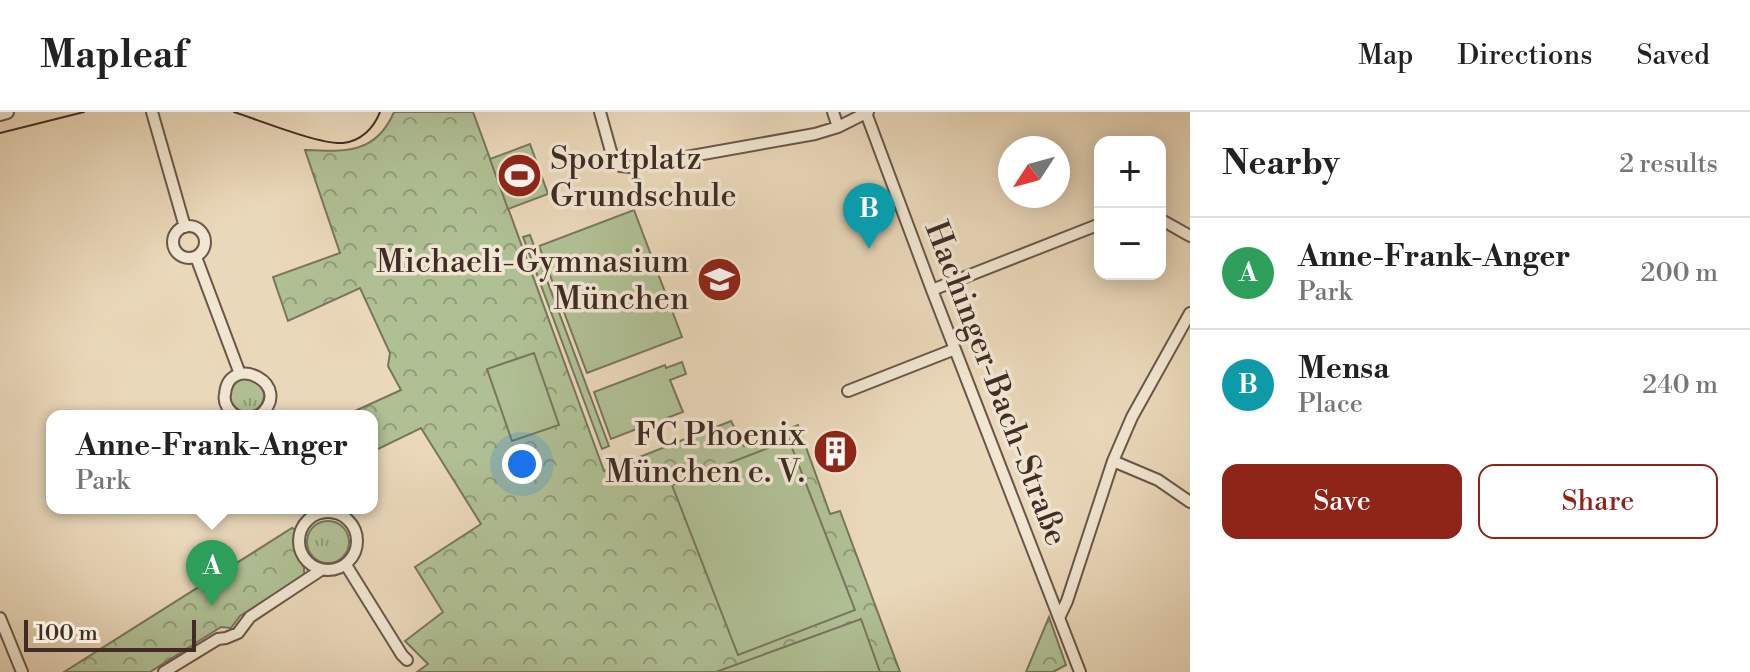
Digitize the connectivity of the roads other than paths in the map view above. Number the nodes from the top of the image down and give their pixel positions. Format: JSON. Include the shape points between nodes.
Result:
{"nodes":[{"id":1,"x":7,"y":112,"type":"edge"},
{"id":2,"x":152,"y":112,"type":"edge"},
{"id":3,"x":600,"y":112,"type":"edge"},
{"id":4,"x":833,"y":112,"type":"edge"},
{"id":5,"x":867,"y":112,"type":"edge"},
{"id":6,"x":0,"y":114,"type":"edge"},
{"id":7,"x":838,"y":127,"type":"junction"},
{"id":8,"x":1166,"y":222,"type":"edge"},
{"id":9,"x":1094,"y":226,"type":"edge"},
{"id":10,"x":185,"y":227,"type":"junction"},
{"id":11,"x":1190,"y":236,"type":"edge"},
{"id":12,"x":196,"y":257,"type":"junction"},
{"id":13,"x":932,"y":290,"type":"junction"},
{"id":14,"x":1190,"y":313,"type":"edge"},
{"id":15,"x":955,"y":349,"type":"junction"},
{"id":16,"x":240,"y":374,"type":"junction"},
{"id":17,"x":848,"y":391,"type":"dead end"},
{"id":18,"x":230,"y":410,"type":"edge"},
{"id":19,"x":264,"y":410,"type":"edge"},
{"id":20,"x":1113,"y":461,"type":"junction"},
{"id":21,"x":1190,"y":502,"type":"edge"},
{"id":22,"x":312,"y":514,"type":"edge"},
{"id":23,"x":338,"y":514,"type":"edge"},
{"id":24,"x":346,"y":565,"type":"junction"},
{"id":25,"x":321,"y":570,"type":"junction"},
{"id":26,"x":0,"y":618,"type":"edge"},
{"id":27,"x":1059,"y":618,"type":"junction"},
{"id":28,"x":407,"y":660,"type":"dead end"},
{"id":29,"x":178,"y":668,"type":"edge"},
{"id":30,"x":22,"y":672,"type":"edge"},
{"id":31,"x":164,"y":672,"type":"edge"},
{"id":32,"x":1080,"y":672,"type":"edge"}],
"edges":[{"from":1,"to":6,"type":"street"},
{"from":2,"to":10,"type":"street"},
{"from":3,"to":7,"type":"street","via":[[612,155],[620,166],[630,167]]},
{"from":4,"to":7,"type":"street"},
{"from":5,"to":7,"type":"street"},
{"from":5,"to":13,"type":"street","name":"Hachinger-Bach-Straße"},
{"from":8,"to":11,"type":"street"},
{"from":9,"to":13,"type":"street"},
{"from":10,"to":12,"type":"street","via":[[200,230],[205,238]]},
{"from":10,"to":12,"type":"street","via":[[176,233],[174,249],[186,258]]},
{"from":12,"to":16,"type":"street"},
{"from":13,"to":15,"type":"street","name":"Hachinger-Bach-Straße"},
{"from":14,"to":20,"type":"street"},
{"from":15,"to":17,"type":"street"},
{"from":15,"to":27,"type":"street","name":"Hachinger-Bach-Straße"},
{"from":16,"to":18,"type":"street","via":[[225,391]]},
{"from":16,"to":19,"type":"street","via":[[254,374],[266,383],[270,397]]},
{"from":20,"to":21,"type":"street","via":[[1158,480]]},
{"from":20,"to":27,"type":"street"},
{"from":22,"to":25,"type":"street","via":[[298,540],[305,559]]},
{"from":23,"to":24,"type":"street","via":[[357,535],[356,551]]},
{"from":24,"to":25,"type":"street"},
{"from":24,"to":28,"type":"street"},
{"from":25,"to":29,"type":"street","via":[[250,617],[238,633],[218,639]]},
{"from":26,"to":30,"type":"street"},
{"from":27,"to":32,"type":"street","name":"Hachinger-Bach-Straße"},
{"from":29,"to":31,"type":"street"}]}
